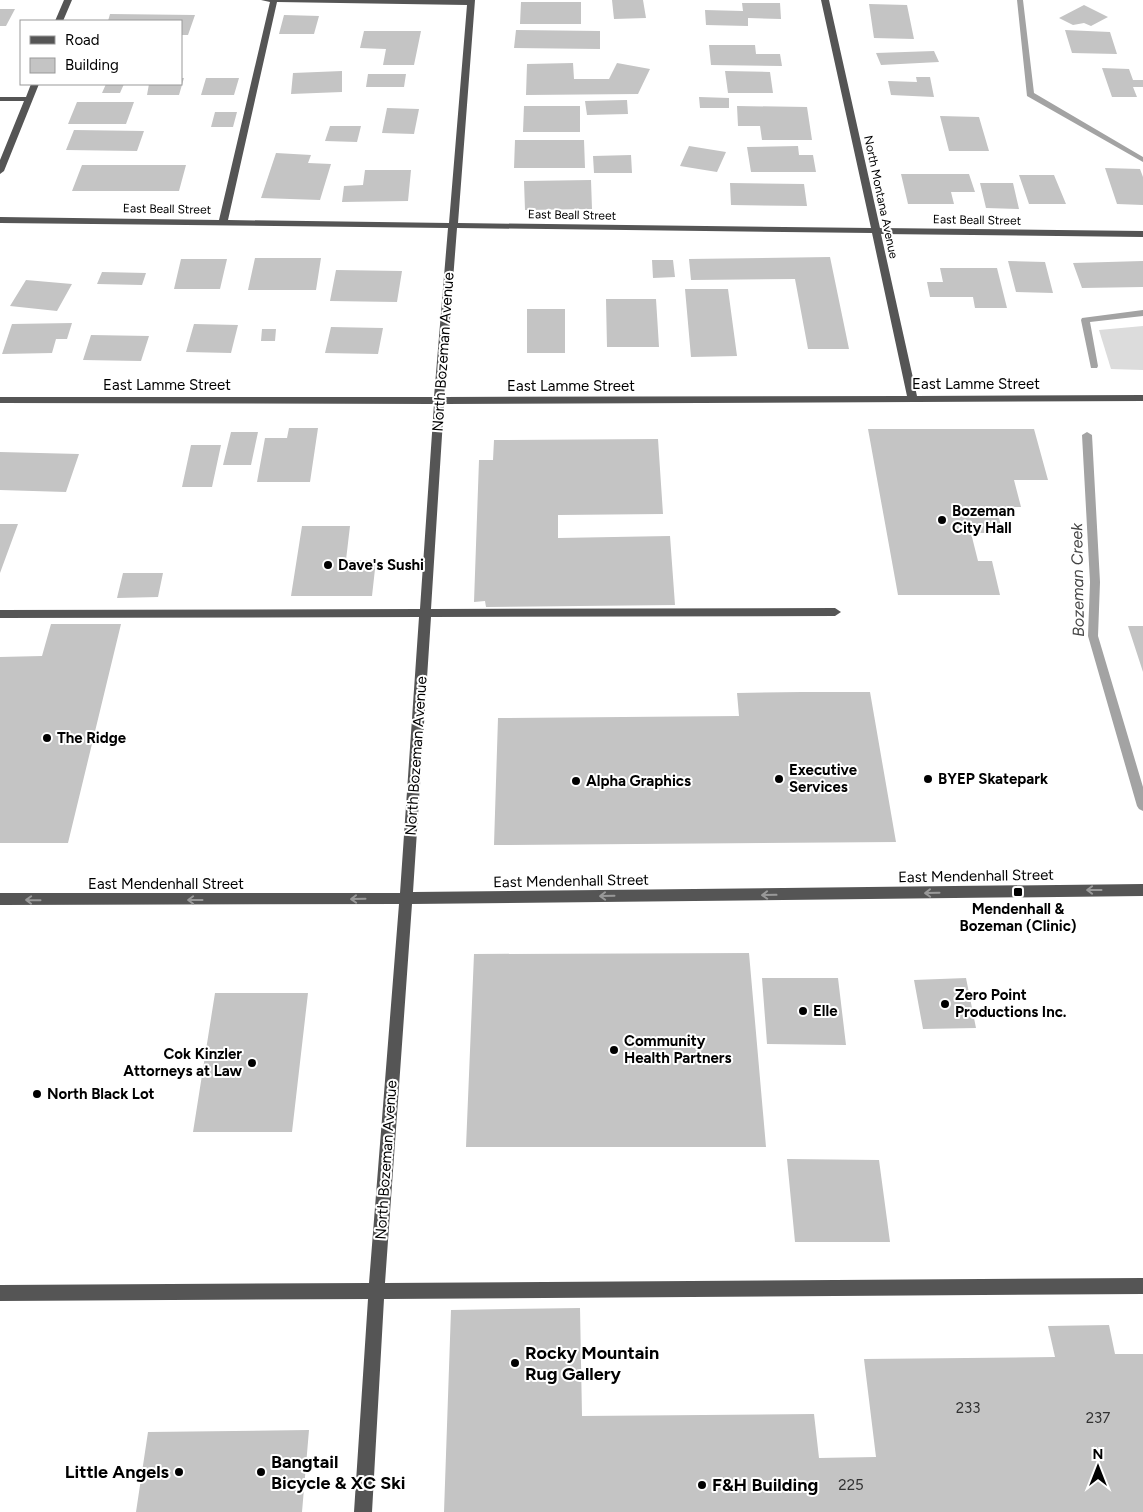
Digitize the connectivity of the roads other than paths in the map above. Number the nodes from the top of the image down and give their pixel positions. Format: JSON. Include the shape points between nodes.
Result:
{"nodes":[{"id":1,"x":68,"y":0,"type":"edge"},
{"id":2,"x":265,"y":0,"type":"edge"},
{"id":3,"x":274,"y":0,"type":"edge"},
{"id":4,"x":825,"y":0,"type":"edge"},
{"id":5,"x":471,"y":1,"type":"edge"},
{"id":6,"x":59,"y":20,"type":"edge"},
{"id":7,"x":35,"y":85,"type":"edge"},
{"id":8,"x":0,"y":99,"type":"edge"},
{"id":9,"x":29,"y":99,"type":"junction"},
{"id":10,"x":0,"y":171,"type":"edge"},
{"id":11,"x":0,"y":220,"type":"edge"},
{"id":12,"x":223,"y":222,"type":"junction"},
{"id":13,"x":453,"y":226,"type":"junction"},
{"id":14,"x":876,"y":231,"type":"junction"},
{"id":15,"x":1143,"y":234,"type":"edge"},
{"id":16,"x":1143,"y":398,"type":"edge"},
{"id":17,"x":0,"y":400,"type":"edge"},
{"id":18,"x":913,"y":400,"type":"junction"},
{"id":19,"x":439,"y":401,"type":"junction"},
{"id":20,"x":835,"y":612,"type":"dead end"},
{"id":21,"x":0,"y":614,"type":"edge"},
{"id":22,"x":426,"y":614,"type":"junction"},
{"id":23,"x":1143,"y":890,"type":"edge"},
{"id":24,"x":0,"y":899,"type":"edge"},
{"id":25,"x":406,"y":899,"type":"junction"},
{"id":26,"x":1143,"y":1286,"type":"edge"},
{"id":27,"x":376,"y":1291,"type":"junction"},
{"id":28,"x":0,"y":1293,"type":"edge"},
{"id":29,"x":363,"y":1512,"type":"edge"}],
"edges":[{"from":1,"to":6,"type":"street"},
{"from":2,"to":3,"type":"street"},
{"from":3,"to":5,"type":"street"},
{"from":3,"to":12,"type":"street"},
{"from":4,"to":14,"type":"street","name":"North Montana Avenue"},
{"from":5,"to":13,"type":"street","name":"North Bozeman Avenue"},
{"from":7,"to":9,"type":"street"},
{"from":8,"to":9,"type":"street"},
{"from":9,"to":10,"type":"street"},
{"from":11,"to":12,"type":"street","name":"East Beall Street"},
{"from":12,"to":13,"type":"street","name":"East Beall Street"},
{"from":13,"to":14,"type":"street","name":"East Beall Street"},
{"from":13,"to":19,"type":"street","name":"North Bozeman Avenue"},
{"from":14,"to":15,"type":"street","name":"East Beall Street"},
{"from":14,"to":18,"type":"street","name":"North Montana Avenue"},
{"from":16,"to":18,"type":"street","name":"East Lamme Street"},
{"from":17,"to":19,"type":"street","name":"East Lamme Street"},
{"from":18,"to":19,"type":"street","name":"East Lamme Street"},
{"from":19,"to":22,"type":"street","name":"North Bozeman Avenue"},
{"from":20,"to":22,"type":"street"},
{"from":21,"to":22,"type":"street"},
{"from":22,"to":25,"type":"street","name":"North Bozeman Avenue"},
{"from":23,"to":25,"type":"street","name":"East Mendenhall Street","one_way":true},
{"from":25,"to":24,"type":"street","name":"East Mendenhall Street","one_way":true},
{"from":25,"to":27,"type":"street","name":"North Bozeman Avenue"},
{"from":26,"to":27,"type":"street"},
{"from":27,"to":28,"type":"street"},
{"from":27,"to":29,"type":"street","name":"North Bozeman Avenue"}]}
